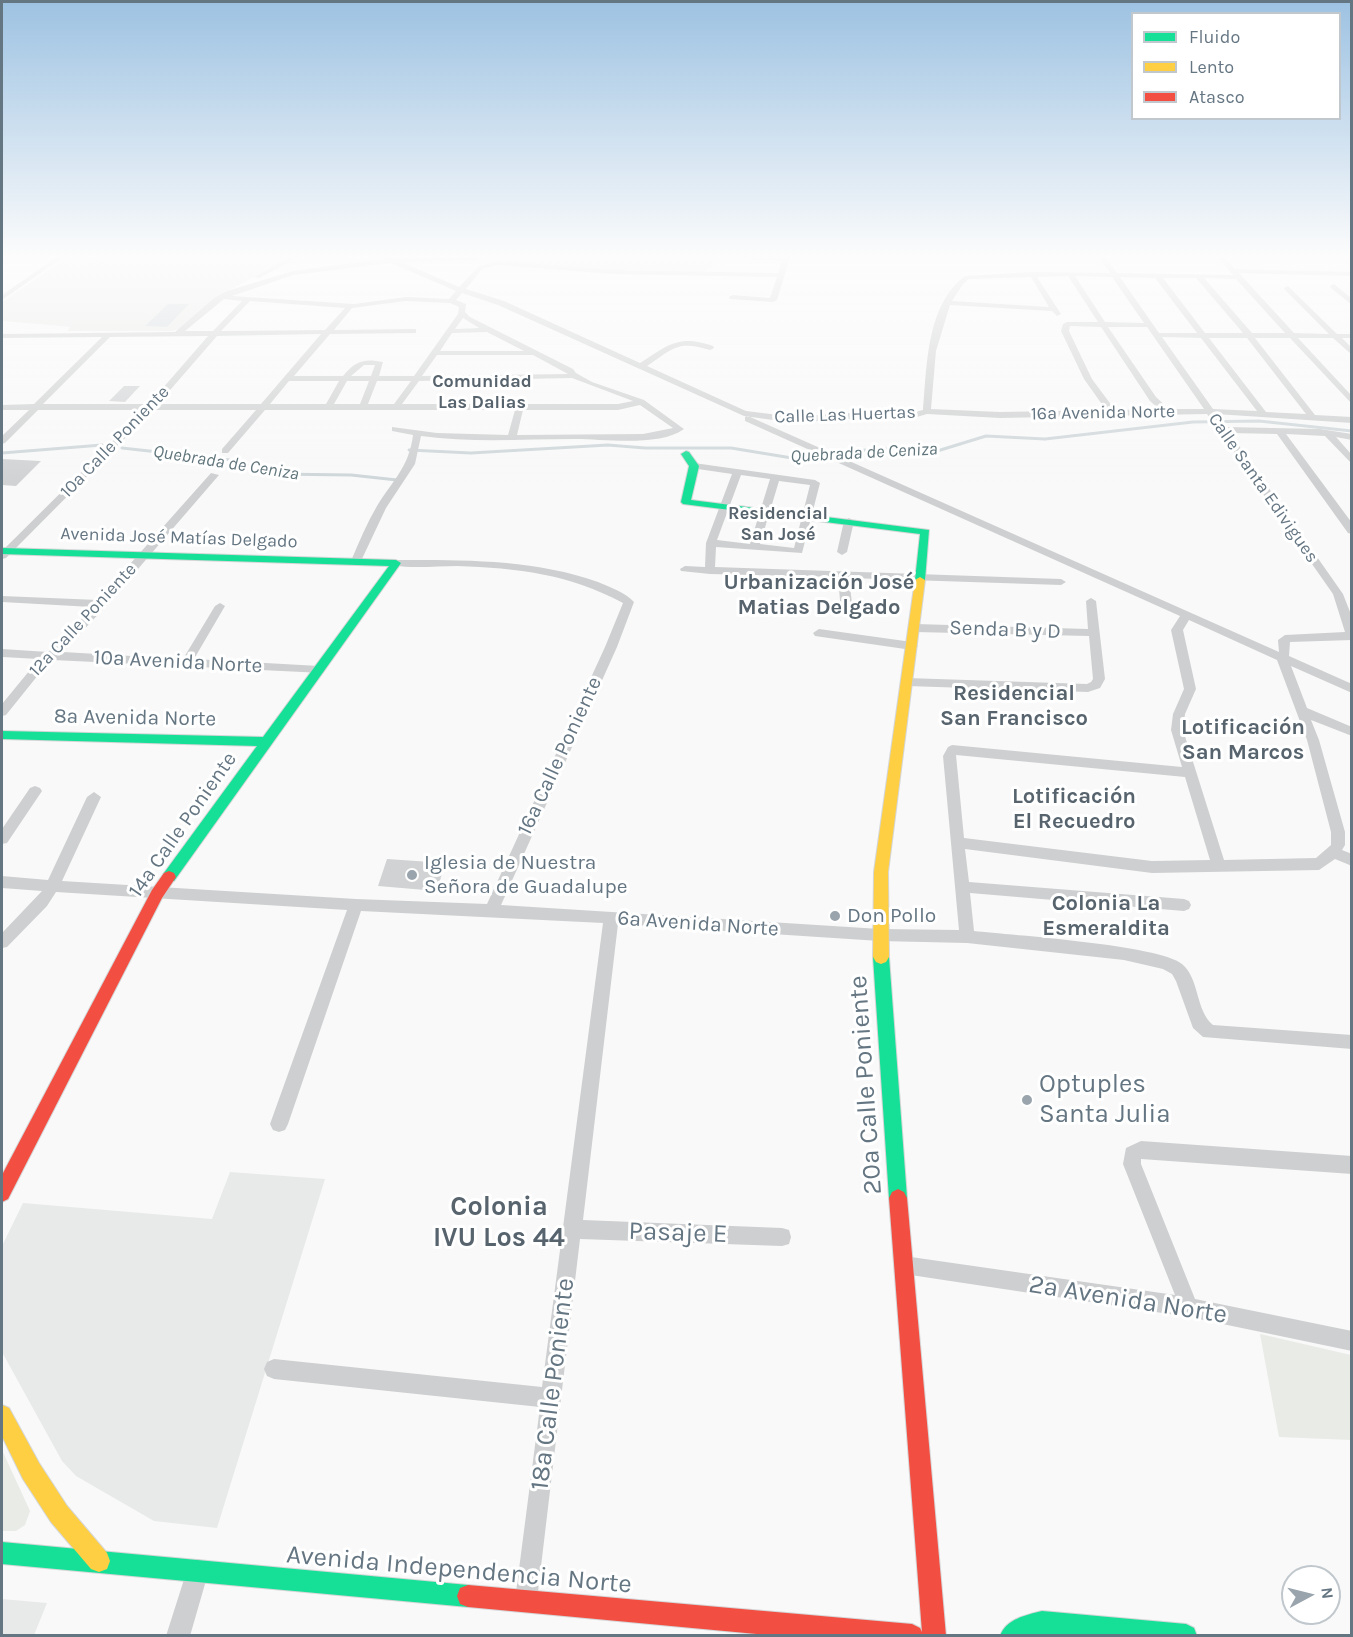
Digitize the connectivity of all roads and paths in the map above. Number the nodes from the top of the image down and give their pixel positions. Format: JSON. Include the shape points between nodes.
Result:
{"nodes":[{"id":1,"x":181,"y":330,"type":"edge"},
{"id":2,"x":218,"y":330,"type":"edge"},
{"id":3,"x":329,"y":330,"type":"edge"},
{"id":4,"x":476,"y":330,"type":"edge"},
{"id":5,"x":493,"y":330,"type":"edge"},
{"id":6,"x":560,"y":330,"type":"edge"},
{"id":7,"x":937,"y":330,"type":"edge"},
{"id":8,"x":1065,"y":330,"type":"edge"},
{"id":9,"x":1109,"y":330,"type":"edge"},
{"id":10,"x":1155,"y":330,"type":"edge"},
{"id":11,"x":1200,"y":330,"type":"edge"},
{"id":12,"x":1245,"y":330,"type":"edge"},
{"id":13,"x":1286,"y":330,"type":"edge"},
{"id":14,"x":1330,"y":330,"type":"edge"},
{"id":15,"x":413,"y":331,"type":"dead end"},
{"id":16,"x":450,"y":331,"type":"joint"},
{"id":17,"x":215,"y":333,"type":"junction"},
{"id":18,"x":327,"y":333,"type":"junction"},
{"id":19,"x":177,"y":334,"type":"junction"},
{"id":20,"x":1158,"y":335,"type":"junction"},
{"id":21,"x":1204,"y":335,"type":"junction"},
{"id":22,"x":1249,"y":335,"type":"junction"},
{"id":23,"x":2,"y":336,"type":"edge"},
{"id":24,"x":106,"y":336,"type":"junction"},
{"id":25,"x":1291,"y":336,"type":"junction"},
{"id":26,"x":1335,"y":336,"type":"junction"},
{"id":27,"x":1352,"y":336,"type":"edge"},
{"id":28,"x":710,"y":348,"type":"dead end"},
{"id":29,"x":535,"y":353,"type":"junction"},
{"id":30,"x":1352,"y":353,"type":"edge"},
{"id":31,"x":436,"y":354,"type":"junction"},
{"id":32,"x":640,"y":367,"type":"junction"},
{"id":33,"x":573,"y":375,"type":"junction"},
{"id":34,"x":288,"y":378,"type":"junction"},
{"id":35,"x":345,"y":379,"type":"junction"},
{"id":36,"x":375,"y":379,"type":"junction"},
{"id":37,"x":416,"y":379,"type":"junction"},
{"id":38,"x":641,"y":402,"type":"junction"},
{"id":39,"x":1352,"y":402,"type":"edge"},
{"id":40,"x":264,"y":406,"type":"junction"},
{"id":41,"x":329,"y":406,"type":"junction"},
{"id":42,"x":520,"y":406,"type":"junction"},
{"id":43,"x":2,"y":407,"type":"edge"},
{"id":44,"x":37,"y":407,"type":"junction"},
{"id":45,"x":363,"y":407,"type":"junction"},
{"id":46,"x":396,"y":407,"type":"junction"},
{"id":47,"x":150,"y":408,"type":"junction"},
{"id":48,"x":927,"y":411,"type":"junction"},
{"id":49,"x":1166,"y":411,"type":"junction"},
{"id":50,"x":1209,"y":411,"type":"junction"},
{"id":51,"x":1112,"y":412,"type":"junction"},
{"id":52,"x":744,"y":413,"type":"junction"},
{"id":53,"x":1263,"y":414,"type":"junction"},
{"id":54,"x":1312,"y":417,"type":"junction"},
{"id":55,"x":1352,"y":420,"type":"edge"},
{"id":56,"x":395,"y":429,"type":"dead end"},
{"id":57,"x":1222,"y":430,"type":"junction"},
{"id":58,"x":1279,"y":431,"type":"junction"},
{"id":59,"x":1328,"y":433,"type":"junction"},
{"id":60,"x":417,"y":435,"type":"junction"},
{"id":61,"x":512,"y":436,"type":"junction"},
{"id":62,"x":1352,"y":437,"type":"edge"},
{"id":63,"x":2,"y":441,"type":"edge"},
{"id":64,"x":225,"y":451,"type":"dead end"},
{"id":65,"x":686,"y":454,"type":"dead end"},
{"id":66,"x":1352,"y":461,"type":"edge"},
{"id":67,"x":694,"y":466,"type":"junction"},
{"id":68,"x":737,"y":473,"type":"junction"},
{"id":69,"x":214,"y":475,"type":"dead end"},
{"id":70,"x":776,"y":478,"type":"junction"},
{"id":71,"x":725,"y":506,"type":"junction"},
{"id":72,"x":766,"y":510,"type":"junction"},
{"id":73,"x":808,"y":515,"type":"junction"},
{"id":74,"x":849,"y":521,"type":"junction"},
{"id":75,"x":1352,"y":531,"type":"edge"},
{"id":76,"x":711,"y":543,"type":"junction"},
{"id":77,"x":754,"y":548,"type":"junction"},
{"id":78,"x":842,"y":552,"type":"dead end"},
{"id":79,"x":3,"y":553,"type":"edge"},
{"id":80,"x":144,"y":554,"type":"junction"},
{"id":81,"x":356,"y":561,"type":"junction"},
{"id":82,"x":396,"y":563,"type":"junction"},
{"id":83,"x":685,"y":569,"type":"dead end"},
{"id":84,"x":710,"y":571,"type":"junction"},
{"id":85,"x":843,"y":575,"type":"junction"},
{"id":86,"x":921,"y":578,"type":"junction"},
{"id":87,"x":1061,"y":582,"type":"dead end"},
{"id":88,"x":1335,"y":589,"type":"junction"},
{"id":89,"x":1352,"y":590,"type":"edge"},
{"id":90,"x":2,"y":599,"type":"edge"},
{"id":91,"x":1090,"y":601,"type":"dead end"},
{"id":92,"x":102,"y":604,"type":"junction"},
{"id":93,"x":220,"y":606,"type":"dead end"},
{"id":94,"x":847,"y":612,"type":"dead end"},
{"id":95,"x":1186,"y":616,"type":"junction"},
{"id":96,"x":915,"y":628,"type":"junction"},
{"id":97,"x":819,"y":633,"type":"dead end"},
{"id":98,"x":1094,"y":633,"type":"junction"},
{"id":99,"x":912,"y":646,"type":"junction"},
{"id":100,"x":2,"y":653,"type":"edge"},
{"id":101,"x":50,"y":656,"type":"junction"},
{"id":102,"x":1282,"y":658,"type":"junction"},
{"id":103,"x":187,"y":662,"type":"junction"},
{"id":104,"x":318,"y":670,"type":"junction"},
{"id":105,"x":906,"y":682,"type":"junction"},
{"id":106,"x":1352,"y":689,"type":"edge"},
{"id":107,"x":1300,"y":710,"type":"junction"},
{"id":108,"x":2,"y":712,"type":"edge"},
{"id":109,"x":1352,"y":732,"type":"edge"},
{"id":110,"x":2,"y":735,"type":"edge"},
{"id":111,"x":267,"y":742,"type":"junction"},
{"id":112,"x":1190,"y":773,"type":"junction"},
{"id":113,"x":35,"y":791,"type":"dead end"},
{"id":114,"x":94,"y":797,"type":"dead end"},
{"id":115,"x":2,"y":839,"type":"edge"},
{"id":116,"x":958,"y":843,"type":"junction"},
{"id":117,"x":1334,"y":852,"type":"junction"},
{"id":118,"x":1352,"y":861,"type":"edge"},
{"id":119,"x":1219,"y":866,"type":"junction"},
{"id":120,"x":2,"y":882,"type":"edge"},
{"id":121,"x":52,"y":887,"type":"junction"},
{"id":122,"x":963,"y":887,"type":"junction"},
{"id":123,"x":157,"y":894,"type":"junction"},
{"id":124,"x":356,"y":905,"type":"junction"},
{"id":125,"x":1184,"y":905,"type":"dead end"},
{"id":126,"x":490,"y":910,"type":"junction"},
{"id":127,"x":611,"y":918,"type":"junction"},
{"id":128,"x":880,"y":935,"type":"junction"},
{"id":129,"x":967,"y":938,"type":"junction"},
{"id":130,"x":2,"y":942,"type":"edge"},
{"id":131,"x":1352,"y":1041,"type":"edge"},
{"id":132,"x":279,"y":1124,"type":"dead end"},
{"id":133,"x":1352,"y":1165,"type":"edge"},
{"id":134,"x":2,"y":1193,"type":"edge"},
{"id":135,"x":573,"y":1229,"type":"junction"},
{"id":136,"x":782,"y":1237,"type":"dead end"},
{"id":137,"x":904,"y":1265,"type":"junction"},
{"id":138,"x":1189,"y":1307,"type":"junction"},
{"id":139,"x":1352,"y":1341,"type":"edge"},
{"id":140,"x":274,"y":1369,"type":"dead end"},
{"id":141,"x":551,"y":1398,"type":"junction"},
{"id":142,"x":2,"y":1415,"type":"edge"},
{"id":143,"x":2,"y":1553,"type":"edge"},
{"id":144,"x":99,"y":1561,"type":"junction"},
{"id":145,"x":198,"y":1570,"type":"junction"},
{"id":146,"x":526,"y":1600,"type":"junction"},
{"id":147,"x":178,"y":1635,"type":"edge"},
{"id":148,"x":912,"y":1635,"type":"edge"},
{"id":149,"x":934,"y":1635,"type":"edge"},
{"id":150,"x":1011,"y":1635,"type":"edge"},
{"id":151,"x":1186,"y":1635,"type":"edge"}],
"edges":[{"from":1,"to":19,"type":"street"},
{"from":2,"to":17,"type":"street","name":"10a Calle Poniente"},
{"from":3,"to":18,"type":"street"},
{"from":4,"to":16,"type":"street"},
{"from":5,"to":29,"type":"street"},
{"from":6,"to":32,"type":"street","name":"Calle Las Huertas"},
{"from":7,"to":48,"type":"street","name":"Calle Las Huertas","via":[[930,361]]},
{"from":8,"to":51,"type":"street","via":[[1088,379]]},
{"from":9,"to":49,"type":"street","via":[[1146,389]]},
{"from":10,"to":20,"type":"street","name":"Calle Santa Edivigues"},
{"from":11,"to":21,"type":"street"},
{"from":12,"to":22,"type":"street"},
{"from":13,"to":25,"type":"street"},
{"from":14,"to":26,"type":"street"},
{"from":15,"to":18,"type":"street"},
{"from":16,"to":31,"type":"street"},
{"from":17,"to":18,"type":"street"},
{"from":17,"to":19,"type":"street"},
{"from":17,"to":47,"type":"street","name":"10a Calle Poniente"},
{"from":18,"to":34,"type":"street"},
{"from":19,"to":24,"type":"street"},
{"from":20,"to":21,"type":"street"},
{"from":20,"to":50,"type":"street","name":"Calle Santa Edivigues"},
{"from":21,"to":22,"type":"street"},
{"from":21,"to":53,"type":"street"},
{"from":22,"to":25,"type":"street"},
{"from":22,"to":54,"type":"street"},
{"from":23,"to":24,"type":"street"},
{"from":24,"to":44,"type":"street"},
{"from":25,"to":26,"type":"street"},
{"from":25,"to":39,"type":"street"},
{"from":26,"to":27,"type":"street"},
{"from":26,"to":30,"type":"street"},
{"from":28,"to":32,"type":"street","via":[[693,341],[681,342]]},
{"from":29,"to":31,"type":"street"},
{"from":29,"to":33,"type":"street"},
{"from":31,"to":37,"type":"street"},
{"from":32,"to":52,"type":"street","name":"Calle Las Huertas"},
{"from":33,"to":37,"type":"street"},
{"from":33,"to":38,"type":"street","via":[[591,386],[621,392]]},
{"from":34,"to":35,"type":"street"},
{"from":34,"to":40,"type":"street"},
{"from":35,"to":36,"type":"street"},
{"from":35,"to":36,"type":"street","via":[[365,362],[381,365]]},
{"from":35,"to":41,"type":"street"},
{"from":36,"to":37,"type":"street"},
{"from":36,"to":45,"type":"street"},
{"from":37,"to":46,"type":"street"},
{"from":38,"to":42,"type":"street","via":[[618,407]]},
{"from":38,"to":61,"type":"street","via":[[680,429],[647,435]]},
{"from":40,"to":41,"type":"street"},
{"from":40,"to":47,"type":"street"},
{"from":40,"to":64,"type":"street"},
{"from":41,"to":45,"type":"street"},
{"from":42,"to":46,"type":"street"},
{"from":42,"to":61,"type":"street"},
{"from":43,"to":44,"type":"street"},
{"from":44,"to":47,"type":"street"},
{"from":44,"to":63,"type":"street"},
{"from":45,"to":46,"type":"street"},
{"from":47,"to":79,"type":"street","name":"10a Calle Poniente"},
{"from":48,"to":51,"type":"street","name":"16a Avenida Norte","via":[[1000,415]]},
{"from":48,"to":52,"type":"street","name":"Calle Las Huertas","via":[[910,416],[795,420]]},
{"from":49,"to":50,"type":"street","name":"16a Avenida Norte"},
{"from":49,"to":51,"type":"street","name":"16a Avenida Norte"},
{"from":50,"to":53,"type":"street","name":"16a Avenida Norte"},
{"from":50,"to":57,"type":"street","name":"Calle Santa Edivigues"},
{"from":52,"to":95,"type":"street","via":[[747,419]]},
{"from":53,"to":54,"type":"street","name":"16a Avenida Norte"},
{"from":54,"to":55,"type":"street","name":"16a Avenida Norte"},
{"from":56,"to":60,"type":"street"},
{"from":57,"to":58,"type":"street"},
{"from":57,"to":88,"type":"street","name":"Calle Santa Edivigues"},
{"from":58,"to":59,"type":"street"},
{"from":58,"to":75,"type":"street"},
{"from":59,"to":62,"type":"street"},
{"from":59,"to":66,"type":"street"},
{"from":60,"to":61,"type":"street"},
{"from":60,"to":81,"type":"street","via":[[407,473],[385,501]]},
{"from":65,"to":67,"type":"street"},
{"from":67,"to":68,"type":"street"},
{"from":67,"to":71,"type":"street","via":[[686,502]]},
{"from":68,"to":70,"type":"street"},
{"from":68,"to":71,"type":"street"},
{"from":69,"to":80,"type":"street","name":"12a Calle Poniente"},
{"from":70,"to":72,"type":"street"},
{"from":70,"to":73,"type":"street","via":[[815,483]]},
{"from":71,"to":72,"type":"street"},
{"from":71,"to":76,"type":"street"},
{"from":72,"to":73,"type":"street"},
{"from":72,"to":77,"type":"street"},
{"from":73,"to":74,"type":"street"},
{"from":73,"to":77,"type":"street","via":[[798,551]]},
{"from":74,"to":78,"type":"street"},
{"from":74,"to":86,"type":"street","name":"20a Calle Poniente","via":[[925,532]]},
{"from":76,"to":77,"type":"street"},
{"from":76,"to":84,"type":"street"},
{"from":79,"to":80,"type":"street","name":"Avenida José Matías Delgado"},
{"from":80,"to":81,"type":"street","name":"Avenida José Matías Delgado"},
{"from":80,"to":92,"type":"street","name":"12a Calle Poniente"},
{"from":81,"to":82,"type":"street","name":"Avenida José Matías Delgado"},
{"from":82,"to":104,"type":"street","name":"14a Calle Poniente"},
{"from":82,"to":126,"type":"street","name":"16a Calle Poniente","via":[[457,563],[561,573],[593,582],[629,602]]},
{"from":83,"to":84,"type":"street"},
{"from":84,"to":85,"type":"street"},
{"from":85,"to":86,"type":"street"},
{"from":85,"to":94,"type":"street"},
{"from":86,"to":87,"type":"street"},
{"from":86,"to":96,"type":"street","name":"20a Calle Poniente"},
{"from":88,"to":89,"type":"street"},
{"from":88,"to":102,"type":"street","name":"Calle Santa Edivigues","via":[[1350,635],[1284,640]]},
{"from":90,"to":92,"type":"street"},
{"from":91,"to":98,"type":"street"},
{"from":92,"to":101,"type":"street","name":"12a Calle Poniente"},
{"from":93,"to":103,"type":"street"},
{"from":95,"to":102,"type":"street"},
{"from":95,"to":112,"type":"street","via":[[1177,630],[1190,689],[1177,730]]},
{"from":96,"to":98,"type":"street","name":"Senda B y D"},
{"from":96,"to":99,"type":"street","name":"20a Calle Poniente"},
{"from":97,"to":99,"type":"street"},
{"from":98,"to":105,"type":"street","via":[[1099,679],[1088,688]]},
{"from":99,"to":105,"type":"street","name":"20a Calle Poniente"},
{"from":100,"to":101,"type":"street","name":"10a Avenida Norte"},
{"from":101,"to":103,"type":"street","name":"10a Avenida Norte"},
{"from":101,"to":108,"type":"street","name":"12a Calle Poniente"},
{"from":102,"to":106,"type":"street"},
{"from":102,"to":107,"type":"street"},
{"from":103,"to":104,"type":"street","name":"10a Avenida Norte"},
{"from":104,"to":111,"type":"street","name":"14a Calle Poniente"},
{"from":105,"to":128,"type":"street","name":"20a Calle Poniente","via":[[881,872]]},
{"from":107,"to":109,"type":"street"},
{"from":107,"to":117,"type":"street","via":[[1323,773],[1338,832]]},
{"from":110,"to":111,"type":"street","name":"8a Avenida Norte"},
{"from":111,"to":123,"type":"street","name":"14a Calle Poniente"},
{"from":112,"to":116,"type":"street","via":[[952,750],[949,756]]},
{"from":112,"to":119,"type":"street"},
{"from":113,"to":115,"type":"street"},
{"from":114,"to":121,"type":"street"},
{"from":116,"to":119,"type":"street","via":[[1120,865]]},
{"from":116,"to":122,"type":"street"},
{"from":117,"to":118,"type":"street"},
{"from":117,"to":119,"type":"street","via":[[1318,864]]},
{"from":120,"to":121,"type":"street","name":"6a Avenida Norte"},
{"from":121,"to":123,"type":"street","name":"6a Avenida Norte"},
{"from":121,"to":130,"type":"street","via":[[33,913]]},
{"from":122,"to":125,"type":"street"},
{"from":122,"to":129,"type":"street"},
{"from":123,"to":124,"type":"street","name":"6a Avenida Norte"},
{"from":123,"to":134,"type":"street","name":"14a Calle Poniente"},
{"from":124,"to":126,"type":"street","name":"6a Avenida Norte"},
{"from":124,"to":132,"type":"street"},
{"from":126,"to":127,"type":"street","name":"6a Avenida Norte"},
{"from":127,"to":128,"type":"street","name":"6a Avenida Norte"},
{"from":127,"to":135,"type":"street","name":"18a Calle Poniente"},
{"from":128,"to":129,"type":"street","name":"6a Avenida Norte"},
{"from":128,"to":137,"type":"street","name":"20a Calle Poniente"},
{"from":129,"to":131,"type":"street","name":"6a Avenida Norte","via":[[1124,954],[1167,963],[1181,974],[1199,1023],[1215,1034]]},
{"from":133,"to":138,"type":"street","via":[[1141,1150],[1132,1154],[1132,1164]]},
{"from":135,"to":136,"type":"street","name":"Pasaje E"},
{"from":135,"to":141,"type":"street","name":"18a Calle Poniente"},
{"from":137,"to":138,"type":"street","name":"2a Avenida Norte"},
{"from":137,"to":149,"type":"street","name":"20a Calle Poniente"},
{"from":138,"to":139,"type":"street","name":"2a Avenida Norte"},
{"from":140,"to":141,"type":"street"},
{"from":141,"to":146,"type":"street","name":"18a Calle Poniente"},
{"from":142,"to":144,"type":"street","via":[[59,1514]]},
{"from":143,"to":144,"type":"street","name":"Avenida Independencia Norte"},
{"from":144,"to":145,"type":"street","name":"Avenida Independencia Norte"},
{"from":145,"to":146,"type":"street","name":"Avenida Independencia Norte"},
{"from":145,"to":147,"type":"street"},
{"from":146,"to":148,"type":"street","name":"Avenida Independencia Norte"},
{"from":150,"to":151,"type":"street","via":[[1042,1623]]}]}
